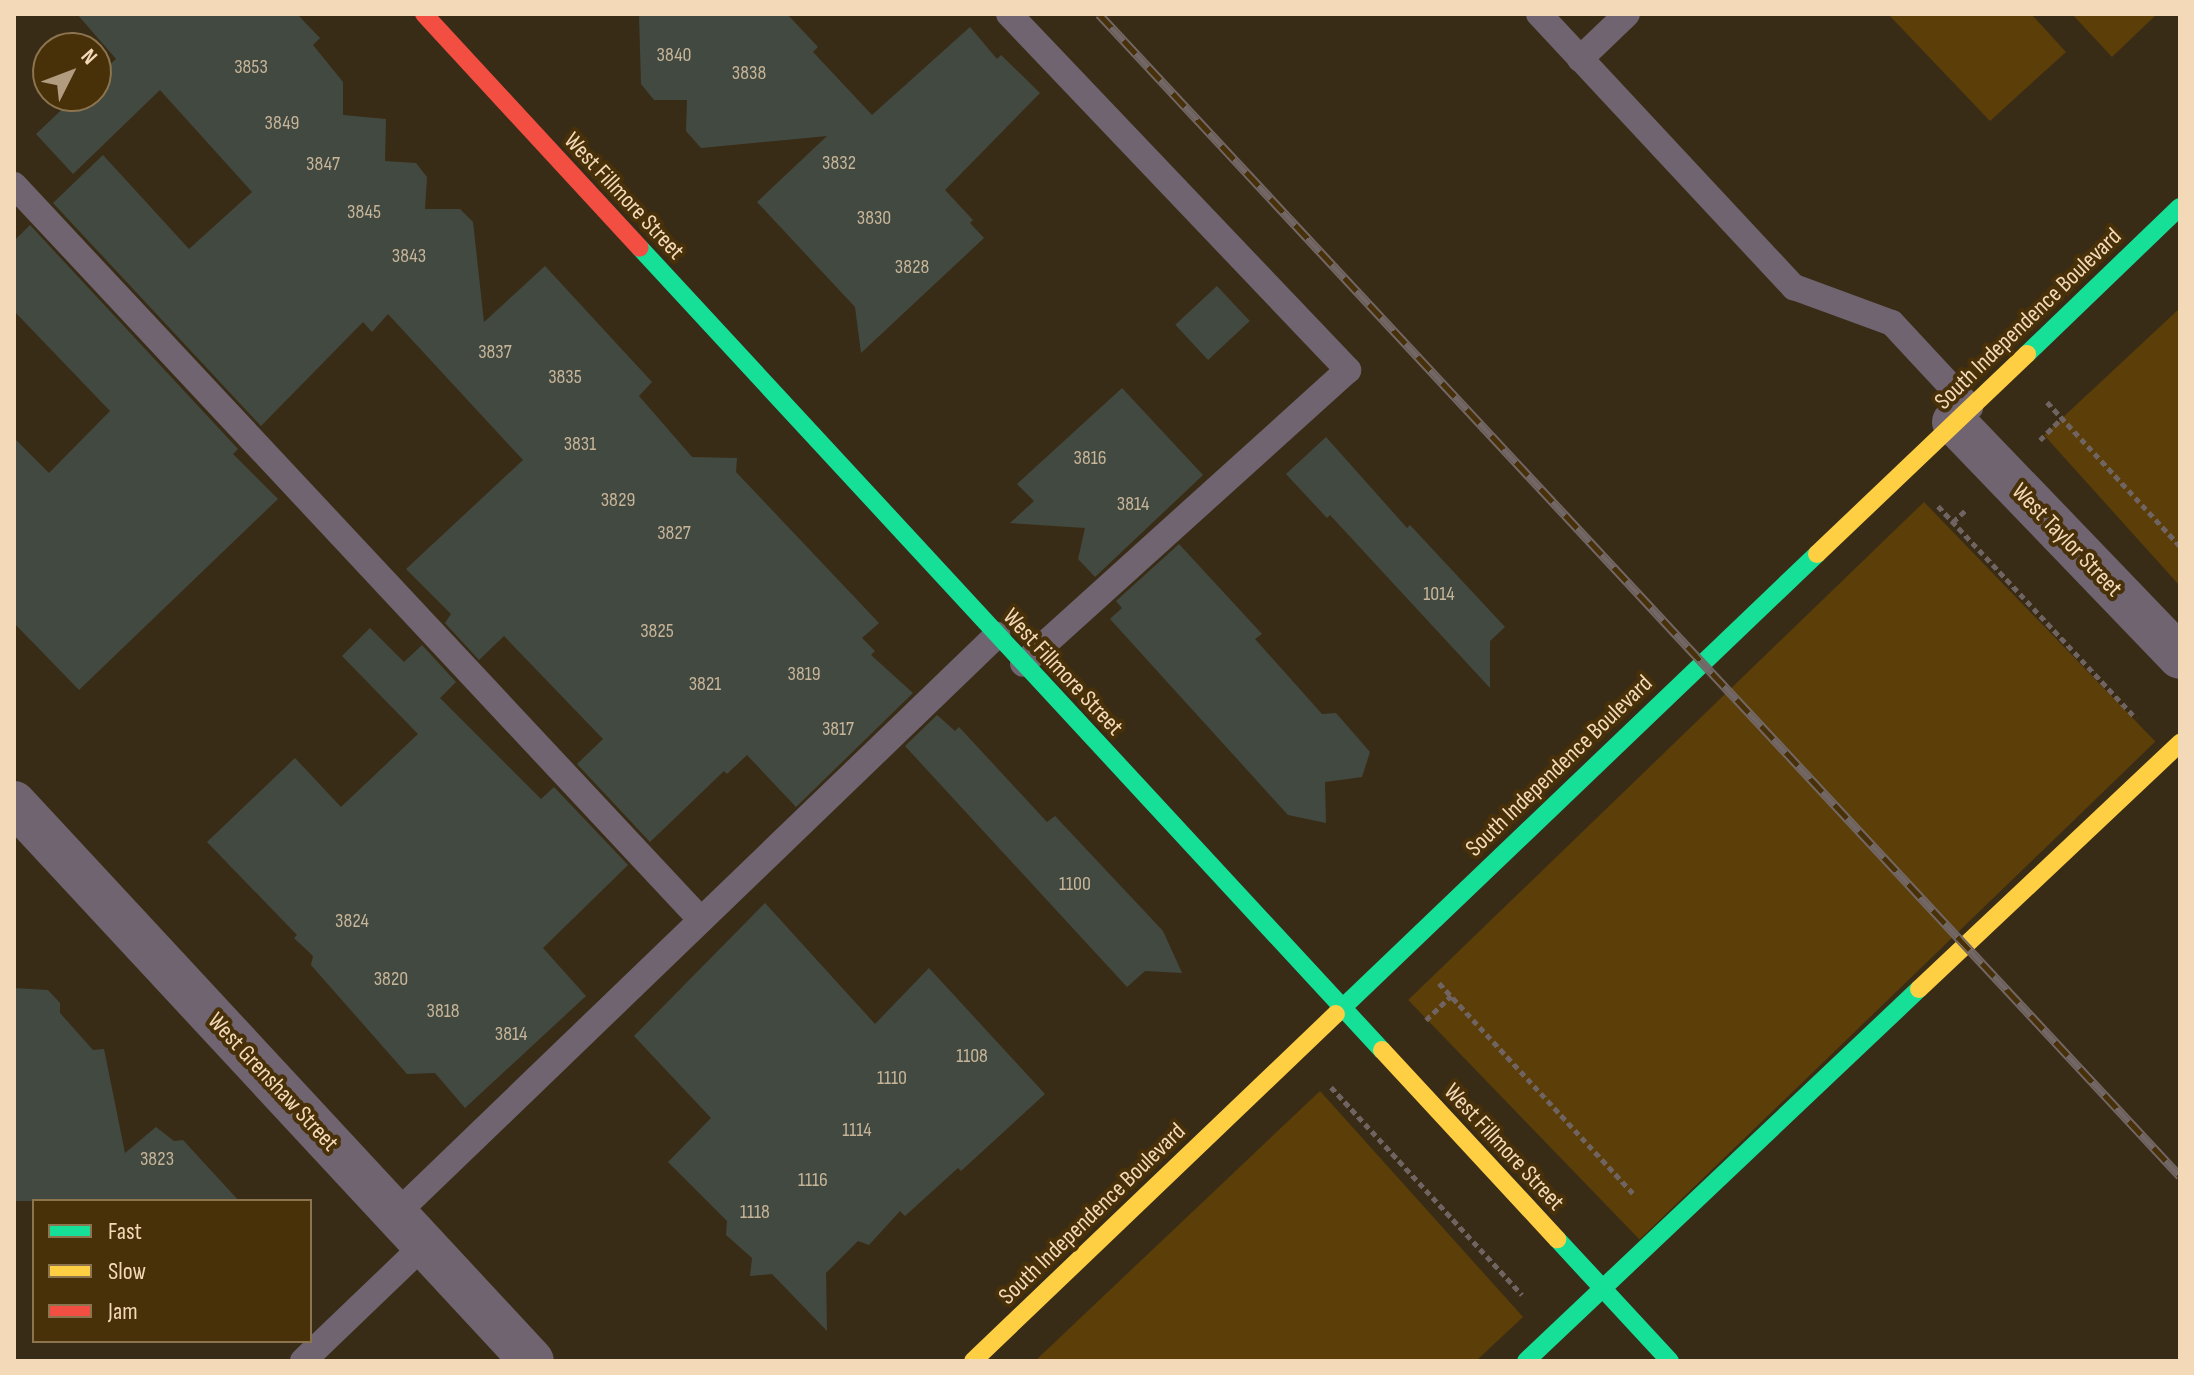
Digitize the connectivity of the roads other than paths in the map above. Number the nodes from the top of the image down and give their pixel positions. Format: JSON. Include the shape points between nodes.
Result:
{"nodes":[{"id":1,"x":424,"y":14,"type":"edge"},
{"id":2,"x":1009,"y":14,"type":"edge"},
{"id":3,"x":1539,"y":14,"type":"edge"},
{"id":4,"x":1627,"y":14,"type":"edge"},
{"id":5,"x":1580,"y":59,"type":"junction"},
{"id":6,"x":14,"y":185,"type":"edge"},
{"id":7,"x":2180,"y":207,"type":"edge"},
{"id":8,"x":1962,"y":414,"type":"junction"},
{"id":9,"x":997,"y":635,"type":"junction"},
{"id":10,"x":2180,"y":657,"type":"edge"},
{"id":11,"x":1023,"y":664,"type":"junction"},
{"id":12,"x":2180,"y":743,"type":"edge"},
{"id":13,"x":14,"y":803,"type":"edge"},
{"id":14,"x":701,"y":920,"type":"junction"},
{"id":15,"x":1341,"y":1008,"type":"junction"},
{"id":16,"x":396,"y":1214,"type":"junction"},
{"id":17,"x":424,"y":1245,"type":"junction"},
{"id":18,"x":1603,"y":1288,"type":"junction"},
{"id":19,"x":303,"y":1361,"type":"edge"},
{"id":20,"x":532,"y":1361,"type":"edge"},
{"id":21,"x":973,"y":1361,"type":"edge"},
{"id":22,"x":1526,"y":1361,"type":"edge"},
{"id":23,"x":1670,"y":1361,"type":"edge"}],
"edges":[{"from":1,"to":9,"type":"street","name":"West Fillmore Street"},
{"from":2,"to":11,"type":"lane","via":[[1348,370]]},
{"from":3,"to":5,"type":"lane"},
{"from":4,"to":5,"type":"lane"},
{"from":5,"to":8,"type":"lane","via":[[1794,287],[1892,323]]},
{"from":6,"to":14,"type":"lane"},
{"from":7,"to":8,"type":"street","name":"South Independence Boulevard"},
{"from":8,"to":10,"type":"street","name":"West Taylor Street"},
{"from":8,"to":15,"type":"street","name":"South Independence Boulevard"},
{"from":9,"to":11,"type":"street","name":"West Fillmore Street"},
{"from":9,"to":14,"type":"lane"},
{"from":11,"to":15,"type":"street","name":"West Fillmore Street"},
{"from":12,"to":18,"type":"street"},
{"from":13,"to":16,"type":"street","name":"West Grenshaw Street"},
{"from":14,"to":16,"type":"lane"},
{"from":15,"to":18,"type":"street","name":"West Fillmore Street"},
{"from":15,"to":21,"type":"street","name":"South Independence Boulevard"},
{"from":16,"to":17,"type":"street","name":"West Grenshaw Street"},
{"from":17,"to":19,"type":"lane"},
{"from":17,"to":20,"type":"street","name":"West Grenshaw Street"},
{"from":18,"to":22,"type":"street"},
{"from":18,"to":23,"type":"street","name":"West Fillmore Street"}]}
